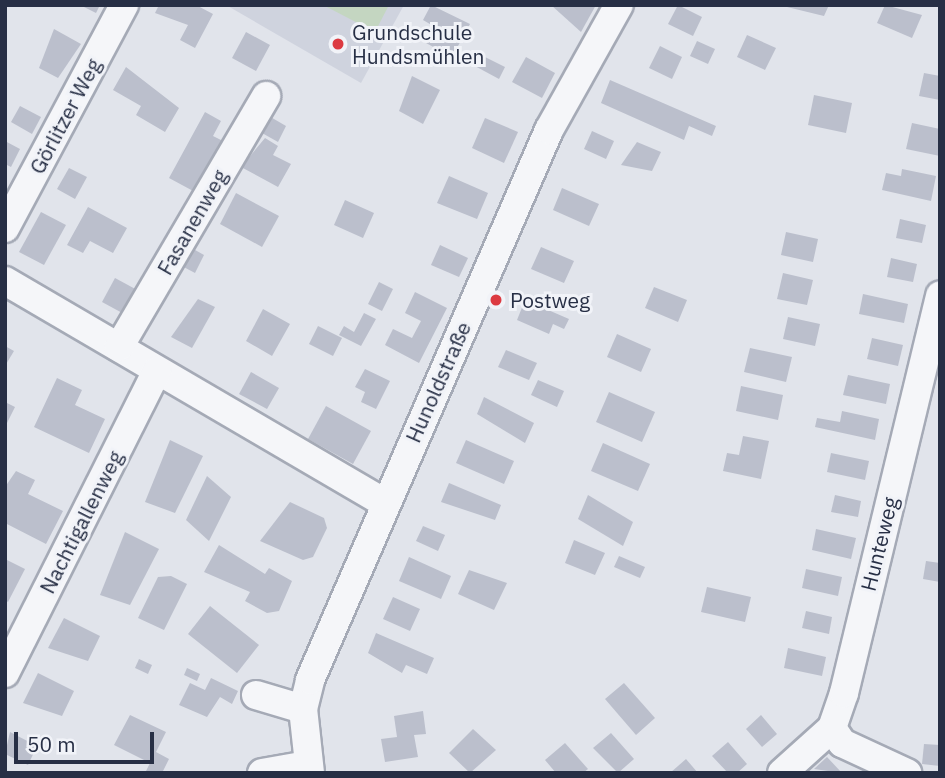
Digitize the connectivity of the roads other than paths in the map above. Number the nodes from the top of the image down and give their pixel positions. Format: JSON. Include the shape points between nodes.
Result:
{"nodes":[{"id":1,"x":124,"y":5,"type":"edge"},
{"id":2,"x":619,"y":5,"type":"edge"},
{"id":3,"x":266,"y":96,"type":"dead end"},
{"id":4,"x":5,"y":228,"type":"edge"},
{"id":5,"x":5,"y":281,"type":"edge"},
{"id":6,"x":940,"y":295,"type":"edge"},
{"id":7,"x":119,"y":347,"type":"junction"},
{"id":8,"x":157,"y":372,"type":"junction"},
{"id":9,"x":385,"y":503,"type":"junction"},
{"id":10,"x":5,"y":673,"type":"edge"},
{"id":11,"x":256,"y":695,"type":"dead end"},
{"id":12,"x":303,"y":709,"type":"junction"},
{"id":13,"x":832,"y":728,"type":"junction"},
{"id":14,"x":309,"y":769,"type":"edge"},
{"id":15,"x":262,"y":773,"type":"edge"},
{"id":16,"x":782,"y":773,"type":"edge"},
{"id":17,"x":907,"y":773,"type":"edge"}],
"edges":[{"from":1,"to":4,"type":"street","name":"Görlitzer Weg"},
{"from":2,"to":9,"type":"street","name":"Hunoldstraße","via":[[549,130]]},
{"from":3,"to":7,"type":"street","name":"Fasanenweg"},
{"from":5,"to":7,"type":"street"},
{"from":6,"to":13,"type":"street","name":"Hunteweg"},
{"from":7,"to":8,"type":"street"},
{"from":8,"to":9,"type":"street"},
{"from":8,"to":10,"type":"street","name":"Nachtigallenweg"},
{"from":9,"to":12,"type":"street","name":"Hunoldstraße"},
{"from":11,"to":12,"type":"street"},
{"from":12,"to":14,"type":"street","name":"Hunoldstraße"},
{"from":13,"to":16,"type":"street"},
{"from":13,"to":17,"type":"street","via":[[842,743]]},
{"from":14,"to":15,"type":"street"}]}
